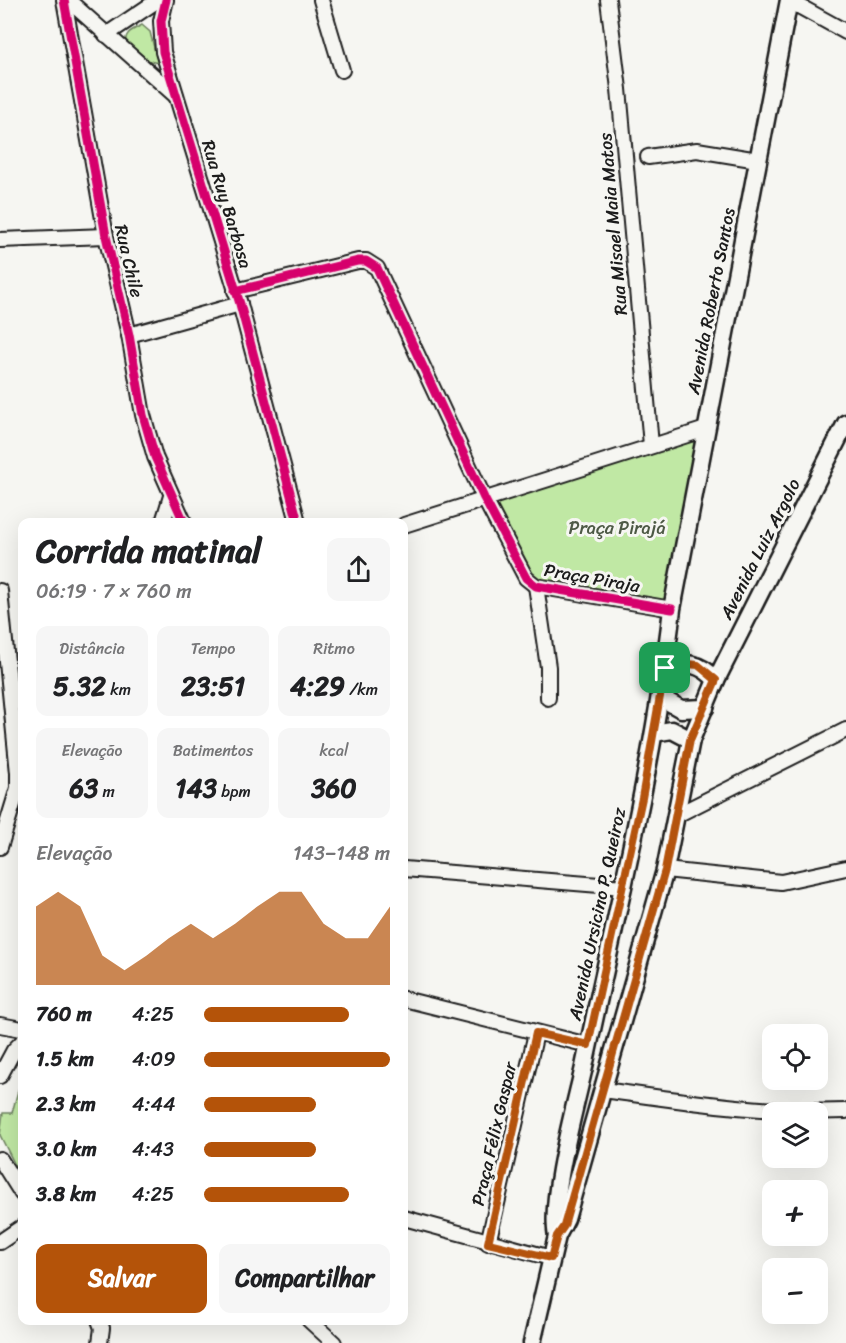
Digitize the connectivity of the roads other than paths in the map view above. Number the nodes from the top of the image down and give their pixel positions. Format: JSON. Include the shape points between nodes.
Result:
{"nodes":[{"id":1,"x":66,"y":0,"type":"edge"},
{"id":2,"x":158,"y":0,"type":"edge"},
{"id":3,"x":166,"y":0,"type":"edge"},
{"id":4,"x":321,"y":0,"type":"edge"},
{"id":5,"x":608,"y":0,"type":"edge"},
{"id":6,"x":789,"y":0,"type":"edge"},
{"id":7,"x":846,"y":32,"type":"edge"},
{"id":8,"x":106,"y":36,"type":"junction"},
{"id":9,"x":342,"y":70,"type":"dead end"},
{"id":10,"x":176,"y":96,"type":"junction"},
{"id":11,"x":648,"y":157,"type":"dead end"},
{"id":12,"x":758,"y":160,"type":"junction"},
{"id":13,"x":106,"y":236,"type":"junction"},
{"id":14,"x":0,"y":240,"type":"edge"},
{"id":15,"x":238,"y":297,"type":"junction"},
{"id":16,"x":129,"y":335,"type":"junction"},
{"id":17,"x":846,"y":423,"type":"edge"},
{"id":18,"x":706,"y":429,"type":"junction"},
{"id":19,"x":651,"y":445,"type":"junction"},
{"id":20,"x":171,"y":496,"type":"junction"},
{"id":21,"x":484,"y":498,"type":"junction"},
{"id":22,"x":164,"y":518,"type":"edge"},
{"id":23,"x":182,"y":518,"type":"edge"},
{"id":24,"x":297,"y":518,"type":"edge"},
{"id":25,"x":408,"y":524,"type":"edge"},
{"id":26,"x":536,"y":586,"type":"junction"},
{"id":27,"x":0,"y":591,"type":"edge"},
{"id":28,"x":672,"y":609,"type":"junction"},
{"id":29,"x":665,"y":668,"type":"junction"},
{"id":30,"x":9,"y":673,"type":"junction"},
{"id":31,"x":18,"y":678,"type":"edge"},
{"id":32,"x":710,"y":693,"type":"junction"},
{"id":33,"x":660,"y":697,"type":"junction"},
{"id":34,"x":548,"y":698,"type":"dead end"},
{"id":35,"x":846,"y":730,"type":"edge"},
{"id":36,"x":654,"y":733,"type":"junction"},
{"id":37,"x":18,"y":740,"type":"edge"},
{"id":38,"x":690,"y":740,"type":"junction"},
{"id":39,"x":18,"y":793,"type":"edge"},
{"id":40,"x":675,"y":816,"type":"junction"},
{"id":41,"x":0,"y":847,"type":"edge"},
{"id":42,"x":408,"y":868,"type":"edge"},
{"id":43,"x":846,"y":868,"type":"edge"},
{"id":44,"x":665,"y":870,"type":"junction"},
{"id":45,"x":624,"y":886,"type":"junction"},
{"id":46,"x":408,"y":1000,"type":"edge"},
{"id":47,"x":0,"y":1024,"type":"edge"},
{"id":48,"x":18,"y":1028,"type":"edge"},
{"id":49,"x":536,"y":1033,"type":"junction"},
{"id":50,"x":588,"y":1045,"type":"junction"},
{"id":51,"x":18,"y":1046,"type":"edge"},
{"id":52,"x":0,"y":1076,"type":"edge"},
{"id":53,"x":604,"y":1090,"type":"junction"},
{"id":54,"x":846,"y":1111,"type":"edge"},
{"id":55,"x":0,"y":1159,"type":"edge"},
{"id":56,"x":18,"y":1188,"type":"edge"},
{"id":57,"x":408,"y":1219,"type":"edge"},
{"id":58,"x":18,"y":1230,"type":"edge"},
{"id":59,"x":557,"y":1236,"type":"junction"},
{"id":60,"x":0,"y":1242,"type":"edge"},
{"id":61,"x":488,"y":1243,"type":"junction"},
{"id":62,"x":551,"y":1258,"type":"junction"},
{"id":63,"x":103,"y":1325,"type":"edge"},
{"id":64,"x":314,"y":1325,"type":"edge"},
{"id":65,"x":100,"y":1343,"type":"edge"},
{"id":66,"x":334,"y":1343,"type":"edge"},
{"id":67,"x":532,"y":1343,"type":"edge"}],
"edges":[{"from":1,"to":8,"type":"street"},
{"from":1,"to":13,"type":"street","name":"Rua Chile"},
{"from":2,"to":8,"type":"street"},
{"from":3,"to":10,"type":"street","name":"Rua Ruy Barbosa","via":[[161,36]]},
{"from":4,"to":9,"type":"street"},
{"from":5,"to":19,"type":"street","name":"Rua Misael Maia Matos"},
{"from":6,"to":7,"type":"street"},
{"from":6,"to":12,"type":"main road","name":"Avenida Roberto Santos"},
{"from":8,"to":10,"type":"street"},
{"from":10,"to":15,"type":"street","name":"Rua Ruy Barbosa"},
{"from":11,"to":12,"type":"street","via":[[697,150]]},
{"from":12,"to":18,"type":"main road","name":"Avenida Roberto Santos"},
{"from":13,"to":14,"type":"street","name":"Rua Chile"},
{"from":13,"to":16,"type":"street","name":"Rua Chile"},
{"from":15,"to":16,"type":"street","name":"Praça Piraja"},
{"from":15,"to":21,"type":"street","name":"Praça Piraja","via":[[358,261],[377,268]]},
{"from":15,"to":24,"type":"street","name":"Rua Ruy Barbosa"},
{"from":16,"to":20,"type":"street","name":"Rua Chile","via":[[143,415]]},
{"from":17,"to":32,"type":"main road","name":"Avenida Luiz Argolo"},
{"from":18,"to":19,"type":"street"},
{"from":18,"to":28,"type":"main road","name":"Avenida Roberto Santos"},
{"from":19,"to":21,"type":"street"},
{"from":20,"to":22,"type":"street"},
{"from":20,"to":23,"type":"street","name":"Rua Chile"},
{"from":21,"to":25,"type":"street"},
{"from":21,"to":26,"type":"street","name":"Praça Piraja","via":[[526,578]]},
{"from":26,"to":28,"type":"street","name":"Praça Piraja"},
{"from":26,"to":34,"type":"street","via":[[548,667]]},
{"from":27,"to":30,"type":"street"},
{"from":28,"to":29,"type":"main road","name":"Avenida Ursicino P. Queiroz"},
{"from":29,"to":32,"type":"main road","via":[[690,663],[708,671]]},
{"from":29,"to":33,"type":"main road","name":"Avenida Ursicino P. Queiroz"},
{"from":30,"to":31,"type":"street"},
{"from":30,"to":37,"type":"street"},
{"from":32,"to":33,"type":"main road","via":[[681,709]]},
{"from":32,"to":38,"type":"main road"},
{"from":33,"to":36,"type":"main road","name":"Avenida Ursicino P. Queiroz"},
{"from":35,"to":40,"type":"street"},
{"from":36,"to":38,"type":"main road","via":[[672,730]]},
{"from":36,"to":45,"type":"main road","name":"Avenida Ursicino P. Queiroz"},
{"from":38,"to":40,"type":"main road"},
{"from":39,"to":41,"type":"street"},
{"from":40,"to":44,"type":"main road"},
{"from":42,"to":45,"type":"street"},
{"from":43,"to":44,"type":"street","via":[[781,882]]},
{"from":44,"to":53,"type":"main road"},
{"from":45,"to":50,"type":"main road","name":"Avenida Ursicino P. Queiroz"},
{"from":46,"to":49,"type":"street"},
{"from":47,"to":48,"type":"street"},
{"from":49,"to":50,"type":"street"},
{"from":49,"to":61,"type":"street","name":"Praça Félix Gaspar"},
{"from":50,"to":59,"type":"main road","name":"Avenida Ursicino P. Queiroz","via":[[556,1209]]},
{"from":51,"to":52,"type":"street"},
{"from":53,"to":54,"type":"street","via":[[784,1110]]},
{"from":53,"to":59,"type":"main road","via":[[566,1219]]},
{"from":55,"to":56,"type":"street"},
{"from":57,"to":61,"type":"street"},
{"from":58,"to":60,"type":"street"},
{"from":59,"to":62,"type":"main road"},
{"from":61,"to":62,"type":"street"},
{"from":62,"to":67,"type":"main road"},
{"from":63,"to":65,"type":"street"},
{"from":64,"to":66,"type":"street"}]}
